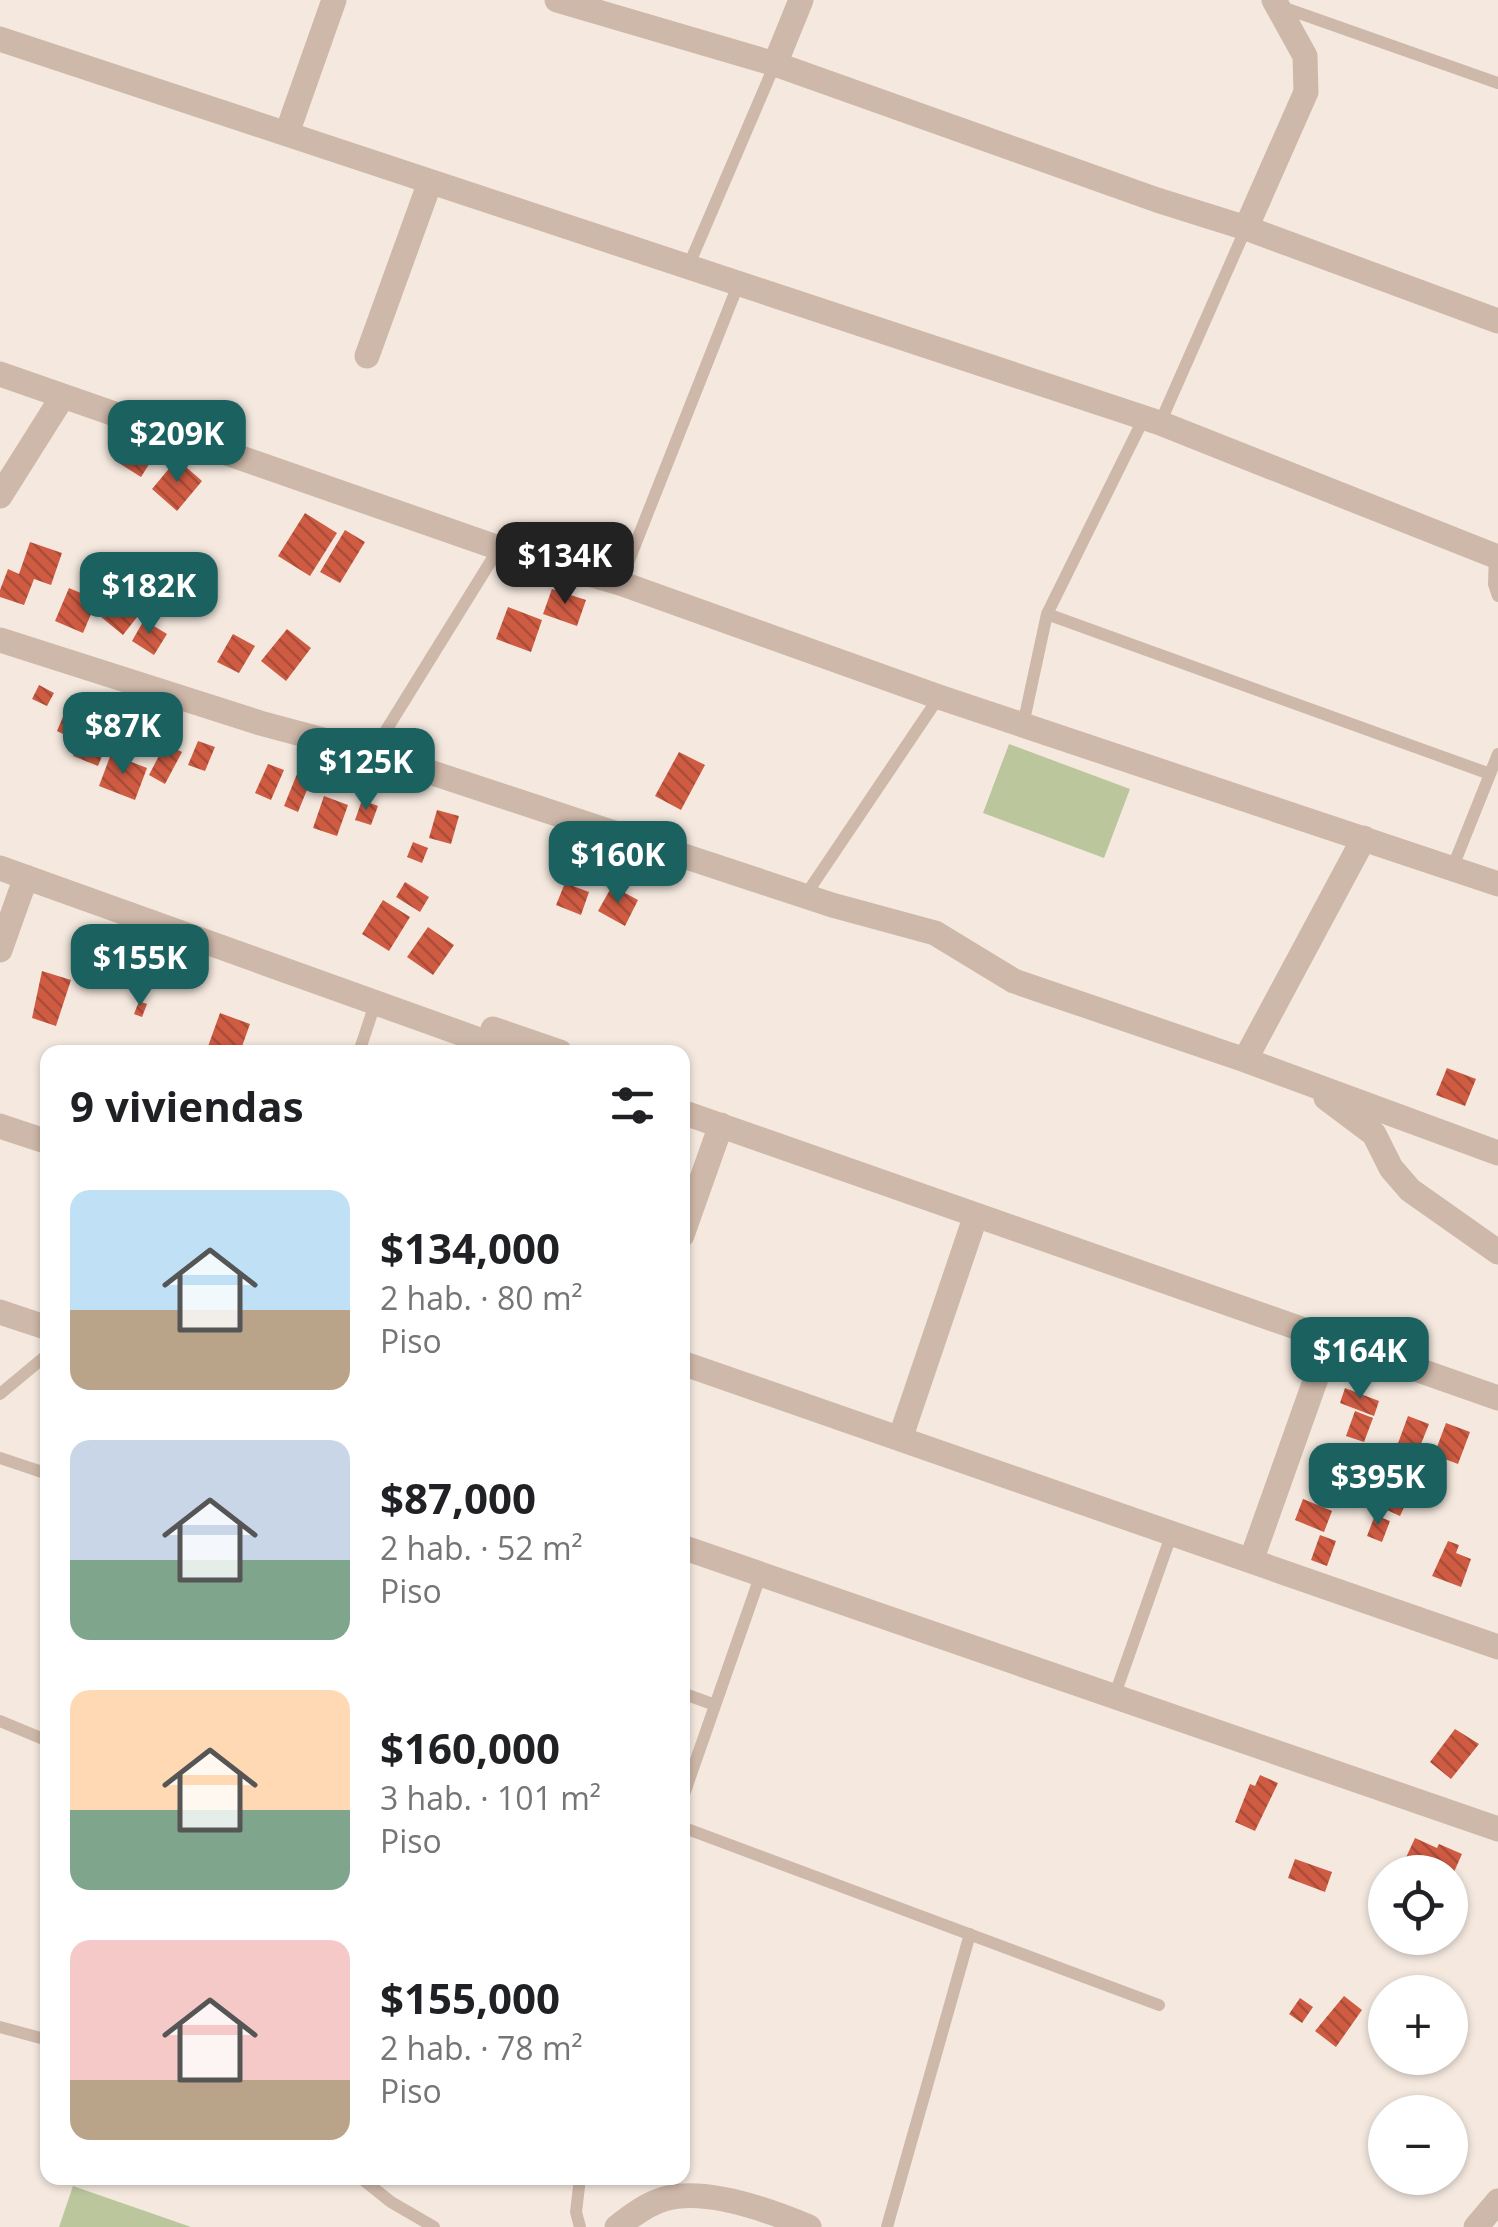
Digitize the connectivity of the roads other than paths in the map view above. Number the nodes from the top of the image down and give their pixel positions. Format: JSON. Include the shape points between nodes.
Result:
{"nodes":[{"id":1,"x":334,"y":0,"type":"edge"},
{"id":2,"x":558,"y":0,"type":"edge"},
{"id":3,"x":801,"y":0,"type":"edge"},
{"id":4,"x":1271,"y":2,"type":"edge"},
{"id":5,"x":0,"y":39,"type":"edge"},
{"id":6,"x":775,"y":64,"type":"junction"},
{"id":7,"x":1498,"y":83,"type":"edge"},
{"id":8,"x":288,"y":133,"type":"junction"},
{"id":9,"x":430,"y":182,"type":"junction"},
{"id":10,"x":1246,"y":228,"type":"junction"},
{"id":11,"x":688,"y":267,"type":"junction"},
{"id":12,"x":738,"y":285,"type":"junction"},
{"id":13,"x":1498,"y":322,"type":"edge"},
{"id":14,"x":367,"y":356,"type":"dead end"},
{"id":15,"x":0,"y":374,"type":"edge"},
{"id":16,"x":62,"y":396,"type":"junction"},
{"id":17,"x":1152,"y":422,"type":"junction"},
{"id":18,"x":0,"y":496,"type":"edge"},
{"id":19,"x":499,"y":548,"type":"junction"},
{"id":20,"x":1496,"y":552,"type":"edge"},
{"id":21,"x":620,"y":583,"type":"junction"},
{"id":22,"x":1498,"y":596,"type":"edge"},
{"id":23,"x":1047,"y":614,"type":"junction"},
{"id":24,"x":0,"y":640,"type":"edge"},
{"id":25,"x":938,"y":697,"type":"junction"},
{"id":26,"x":1024,"y":725,"type":"junction"},
{"id":27,"x":372,"y":754,"type":"junction"},
{"id":28,"x":1498,"y":754,"type":"edge"},
{"id":29,"x":1490,"y":774,"type":"junction"},
{"id":30,"x":1364,"y":838,"type":"junction"},
{"id":31,"x":0,"y":868,"type":"edge"},
{"id":32,"x":1452,"y":869,"type":"junction"},
{"id":33,"x":26,"y":878,"type":"junction"},
{"id":34,"x":1498,"y":884,"type":"edge"},
{"id":35,"x":805,"y":896,"type":"junction"},
{"id":36,"x":0,"y":950,"type":"edge"},
{"id":37,"x":336,"y":990,"type":"junction"},
{"id":38,"x":375,"y":1004,"type":"junction"},
{"id":39,"x":361,"y":1045,"type":"edge"},
{"id":40,"x":493,"y":1045,"type":"edge"},
{"id":41,"x":540,"y":1045,"type":"edge"},
{"id":42,"x":1245,"y":1060,"type":"junction"},
{"id":43,"x":1306,"y":1082,"type":"junction"},
{"id":44,"x":690,"y":1098,"type":"edge"},
{"id":45,"x":690,"y":1115,"type":"edge"},
{"id":46,"x":0,"y":1126,"type":"edge"},
{"id":47,"x":721,"y":1126,"type":"junction"},
{"id":48,"x":40,"y":1139,"type":"edge"},
{"id":49,"x":1498,"y":1153,"type":"edge"},
{"id":50,"x":690,"y":1213,"type":"edge"},
{"id":51,"x":976,"y":1215,"type":"junction"},
{"id":52,"x":1498,"y":1252,"type":"edge"},
{"id":53,"x":0,"y":1312,"type":"edge"},
{"id":54,"x":40,"y":1325,"type":"edge"},
{"id":55,"x":1330,"y":1339,"type":"junction"},
{"id":56,"x":40,"y":1361,"type":"edge"},
{"id":57,"x":690,"y":1366,"type":"edge"},
{"id":58,"x":1498,"y":1380,"type":"edge"},
{"id":59,"x":0,"y":1394,"type":"edge"},
{"id":60,"x":1498,"y":1398,"type":"edge"},
{"id":61,"x":900,"y":1439,"type":"junction"},
{"id":62,"x":0,"y":1458,"type":"edge"},
{"id":63,"x":40,"y":1471,"type":"edge"},
{"id":64,"x":1172,"y":1534,"type":"junction"},
{"id":65,"x":690,"y":1550,"type":"edge"},
{"id":66,"x":1251,"y":1561,"type":"junction"},
{"id":67,"x":760,"y":1574,"type":"junction"},
{"id":68,"x":1498,"y":1647,"type":"edge"},
{"id":69,"x":690,"y":1696,"type":"edge"},
{"id":70,"x":1114,"y":1697,"type":"junction"},
{"id":71,"x":716,"y":1705,"type":"junction"},
{"id":72,"x":0,"y":1721,"type":"edge"},
{"id":73,"x":40,"y":1738,"type":"edge"},
{"id":74,"x":690,"y":1778,"type":"edge"},
{"id":75,"x":690,"y":1830,"type":"edge"},
{"id":76,"x":1498,"y":1830,"type":"edge"},
{"id":77,"x":970,"y":1934,"type":"junction"},
{"id":78,"x":1159,"y":2006,"type":"dead end"},
{"id":79,"x":0,"y":2026,"type":"edge"},
{"id":80,"x":40,"y":2038,"type":"edge"},
{"id":81,"x":371,"y":2185,"type":"edge"},
{"id":82,"x":579,"y":2185,"type":"edge"},
{"id":83,"x":1498,"y":2201,"type":"edge"},
{"id":84,"x":434,"y":2227,"type":"edge"},
{"id":85,"x":580,"y":2227,"type":"edge"},
{"id":86,"x":617,"y":2227,"type":"edge"},
{"id":87,"x":809,"y":2227,"type":"edge"},
{"id":88,"x":888,"y":2227,"type":"edge"},
{"id":89,"x":1476,"y":2227,"type":"edge"}],
"edges":[{"from":1,"to":8,"type":"street"},
{"from":2,"to":6,"type":"street"},
{"from":3,"to":6,"type":"street"},
{"from":4,"to":7,"type":"lane"},
{"from":4,"to":10,"type":"street","via":[[1305,56],[1306,92]]},
{"from":5,"to":8,"type":"street"},
{"from":6,"to":10,"type":"street"},
{"from":6,"to":11,"type":"lane"},
{"from":8,"to":9,"type":"street"},
{"from":9,"to":11,"type":"street"},
{"from":9,"to":14,"type":"street"},
{"from":10,"to":13,"type":"street"},
{"from":10,"to":17,"type":"lane"},
{"from":11,"to":12,"type":"street"},
{"from":12,"to":17,"type":"street"},
{"from":12,"to":21,"type":"lane"},
{"from":15,"to":16,"type":"street"},
{"from":16,"to":18,"type":"street"},
{"from":16,"to":19,"type":"street"},
{"from":17,"to":20,"type":"street"},
{"from":17,"to":23,"type":"lane"},
{"from":19,"to":21,"type":"street"},
{"from":19,"to":27,"type":"lane"},
{"from":20,"to":22,"type":"lane"},
{"from":21,"to":25,"type":"street"},
{"from":23,"to":26,"type":"lane"},
{"from":23,"to":29,"type":"lane"},
{"from":24,"to":27,"type":"street"},
{"from":25,"to":26,"type":"street"},
{"from":25,"to":35,"type":"lane"},
{"from":26,"to":30,"type":"street"},
{"from":27,"to":35,"type":"street"},
{"from":28,"to":29,"type":"lane"},
{"from":29,"to":32,"type":"lane"},
{"from":30,"to":32,"type":"street"},
{"from":30,"to":42,"type":"street"},
{"from":31,"to":33,"type":"street"},
{"from":32,"to":34,"type":"street"},
{"from":33,"to":36,"type":"street"},
{"from":33,"to":37,"type":"street"},
{"from":35,"to":42,"type":"street","via":[[935,933],[1014,981]]},
{"from":37,"to":38,"type":"street"},
{"from":37,"to":41,"type":"street","via":[[369,986]]},
{"from":38,"to":39,"type":"lane"},
{"from":38,"to":40,"type":"street"},
{"from":42,"to":43,"type":"street"},
{"from":43,"to":49,"type":"street"},
{"from":43,"to":52,"type":"street","via":[[1374,1134],[1410,1190]]},
{"from":44,"to":58,"type":"street"},
{"from":45,"to":47,"type":"street"},
{"from":46,"to":48,"type":"street"},
{"from":47,"to":50,"type":"street"},
{"from":47,"to":51,"type":"street"},
{"from":51,"to":55,"type":"street"},
{"from":51,"to":61,"type":"street"},
{"from":53,"to":54,"type":"street"},
{"from":55,"to":60,"type":"street"},
{"from":55,"to":66,"type":"street"},
{"from":56,"to":59,"type":"lane"},
{"from":57,"to":61,"type":"street"},
{"from":61,"to":64,"type":"street"},
{"from":62,"to":63,"type":"lane"},
{"from":64,"to":66,"type":"street"},
{"from":64,"to":70,"type":"lane"},
{"from":65,"to":67,"type":"street"},
{"from":66,"to":68,"type":"street"},
{"from":67,"to":70,"type":"street"},
{"from":67,"to":71,"type":"lane"},
{"from":69,"to":71,"type":"lane"},
{"from":70,"to":76,"type":"street"},
{"from":71,"to":74,"type":"lane"},
{"from":72,"to":73,"type":"lane"},
{"from":75,"to":77,"type":"lane"},
{"from":77,"to":78,"type":"lane"},
{"from":77,"to":88,"type":"lane"},
{"from":79,"to":80,"type":"lane"},
{"from":81,"to":84,"type":"lane"},
{"from":82,"to":85,"type":"lane"},
{"from":83,"to":89,"type":"street"},
{"from":86,"to":87,"type":"street","via":[[666,2198],[706,2198]]}]}
